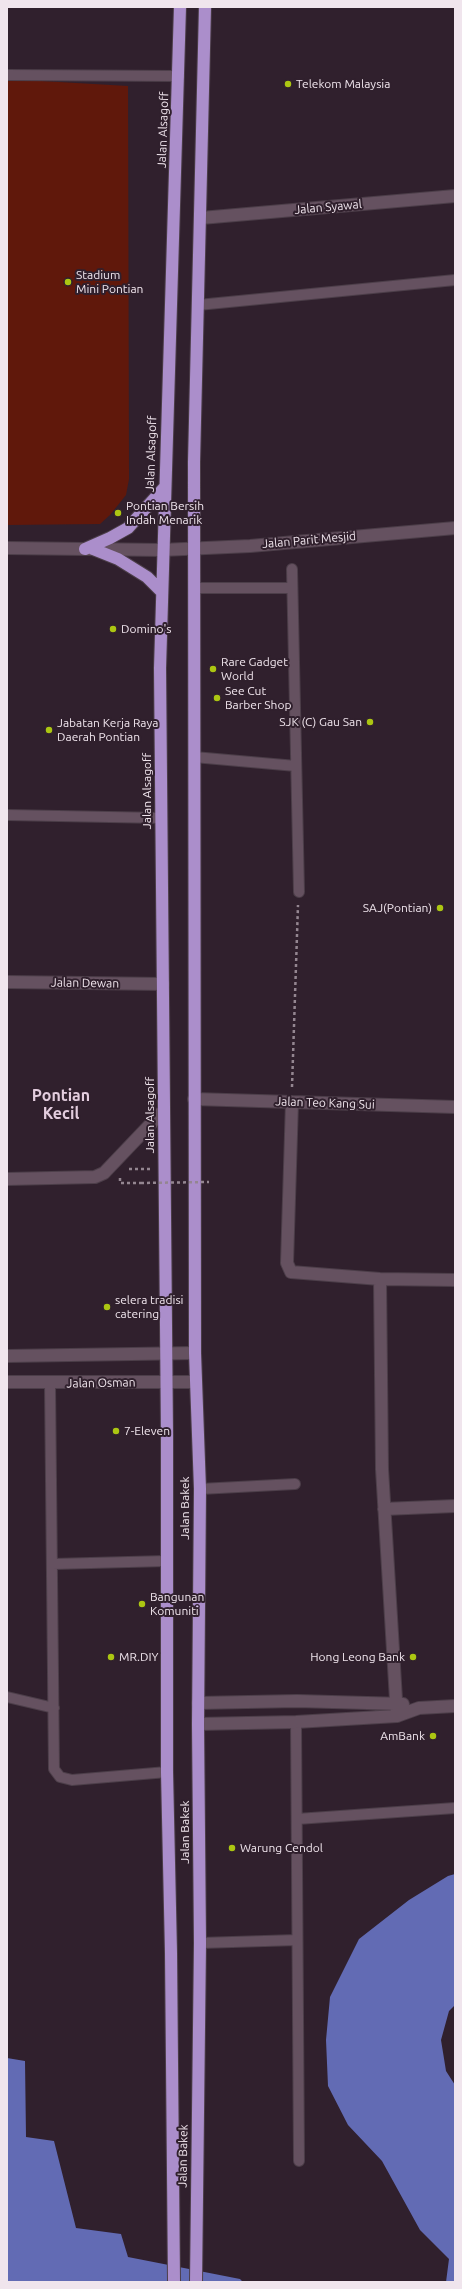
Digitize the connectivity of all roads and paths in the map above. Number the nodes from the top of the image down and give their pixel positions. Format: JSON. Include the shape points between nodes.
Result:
{"nodes":[{"id":1,"x":180,"y":7,"type":"edge"},
{"id":2,"x":205,"y":7,"type":"edge"},
{"id":3,"x":7,"y":75,"type":"edge"},
{"id":4,"x":179,"y":76,"type":"junction"},
{"id":5,"x":455,"y":196,"type":"edge"},
{"id":6,"x":201,"y":218,"type":"junction"},
{"id":7,"x":455,"y":280,"type":"edge"},
{"id":8,"x":198,"y":305,"type":"junction"},
{"id":9,"x":164,"y":488,"type":"junction"},
{"id":10,"x":455,"y":528,"type":"edge"},
{"id":11,"x":7,"y":548,"type":"edge"},
{"id":12,"x":89,"y":549,"type":"junction"},
{"id":13,"x":194,"y":549,"type":"junction"},
{"id":14,"x":162,"y":550,"type":"junction"},
{"id":15,"x":292,"y":569,"type":"dead end"},
{"id":16,"x":194,"y":588,"type":"junction"},
{"id":17,"x":292,"y":588,"type":"junction"},
{"id":18,"x":161,"y":591,"type":"junction"},
{"id":19,"x":194,"y":757,"type":"junction"},
{"id":20,"x":296,"y":766,"type":"junction"},
{"id":21,"x":7,"y":815,"type":"edge"},
{"id":22,"x":161,"y":818,"type":"junction"},
{"id":23,"x":299,"y":892,"type":"joint"},
{"id":24,"x":7,"y":982,"type":"edge"},
{"id":25,"x":163,"y":984,"type":"junction"},
{"id":26,"x":194,"y":1099,"type":"junction"},
{"id":27,"x":292,"y":1102,"type":"junction"},
{"id":28,"x":455,"y":1107,"type":"edge"},
{"id":29,"x":164,"y":1110,"type":"junction"},
{"id":30,"x":127,"y":1169,"type":"dead end"},
{"id":31,"x":142,"y":1169,"type":"dead end"},
{"id":32,"x":120,"y":1176,"type":"dead end"},
{"id":33,"x":7,"y":1178,"type":"edge"},
{"id":34,"x":209,"y":1182,"type":"dead end"},
{"id":35,"x":380,"y":1279,"type":"junction"},
{"id":36,"x":455,"y":1280,"type":"edge"},
{"id":37,"x":166,"y":1352,"type":"junction"},
{"id":38,"x":195,"y":1353,"type":"junction"},
{"id":39,"x":7,"y":1356,"type":"edge"},
{"id":40,"x":7,"y":1382,"type":"edge"},
{"id":41,"x":166,"y":1382,"type":"junction"},
{"id":42,"x":195,"y":1382,"type":"junction"},
{"id":43,"x":50,"y":1384,"type":"junction"},
{"id":44,"x":295,"y":1484,"type":"dead end"},
{"id":45,"x":200,"y":1489,"type":"junction"},
{"id":46,"x":455,"y":1506,"type":"edge"},
{"id":47,"x":384,"y":1509,"type":"junction"},
{"id":48,"x":166,"y":1561,"type":"junction"},
{"id":49,"x":53,"y":1564,"type":"junction"},
{"id":50,"x":7,"y":1697,"type":"edge"},
{"id":51,"x":198,"y":1703,"type":"junction"},
{"id":52,"x":395,"y":1703,"type":"junction"},
{"id":53,"x":455,"y":1706,"type":"edge"},
{"id":54,"x":54,"y":1708,"type":"junction"},
{"id":55,"x":420,"y":1708,"type":"junction"},
{"id":56,"x":397,"y":1716,"type":"junction"},
{"id":57,"x":296,"y":1722,"type":"junction"},
{"id":58,"x":198,"y":1724,"type":"junction"},
{"id":59,"x":167,"y":1772,"type":"junction"},
{"id":60,"x":455,"y":1808,"type":"edge"},
{"id":61,"x":297,"y":1819,"type":"junction"},
{"id":62,"x":298,"y":1940,"type":"junction"},
{"id":63,"x":200,"y":1943,"type":"junction"},
{"id":64,"x":298,"y":2161,"type":"dead end"},
{"id":65,"x":174,"y":2282,"type":"edge"},
{"id":66,"x":196,"y":2282,"type":"edge"}],
"edges":[{"from":1,"to":4,"type":"highway","name":"Jalan Alsagoff"},
{"from":2,"to":6,"type":"highway"},
{"from":3,"to":4,"type":"lane"},
{"from":4,"to":9,"type":"highway","name":"Jalan Alsagoff"},
{"from":5,"to":6,"type":"street","name":"Jalan Syawal"},
{"from":6,"to":8,"type":"highway"},
{"from":7,"to":8,"type":"lane"},
{"from":8,"to":13,"type":"highway"},
{"from":9,"to":12,"type":"highway","via":[[128,528]]},
{"from":9,"to":14,"type":"highway","name":"Jalan Alsagoff"},
{"from":10,"to":13,"type":"street","name":"Jalan Parit Mesjid"},
{"from":11,"to":12,"type":"street","name":"Jalan Parit Mesjid"},
{"from":12,"to":14,"type":"street","name":"Jalan Parit Mesjid"},
{"from":12,"to":18,"type":"highway","via":[[118,559],[147,577]]},
{"from":13,"to":14,"type":"street","name":"Jalan Parit Mesjid"},
{"from":13,"to":16,"type":"highway"},
{"from":14,"to":18,"type":"highway","name":"Jalan Alsagoff"},
{"from":15,"to":17,"type":"lane"},
{"from":16,"to":17,"type":"lane"},
{"from":16,"to":19,"type":"highway"},
{"from":17,"to":20,"type":"lane"},
{"from":18,"to":22,"type":"highway","name":"Jalan Alsagoff"},
{"from":19,"to":20,"type":"lane"},
{"from":19,"to":26,"type":"highway"},
{"from":20,"to":23,"type":"lane"},
{"from":21,"to":22,"type":"lane"},
{"from":22,"to":25,"type":"highway","name":"Jalan Alsagoff"},
{"from":23,"to":27,"type":"path"},
{"from":24,"to":25,"type":"street","name":"Jalan Dewan"},
{"from":25,"to":29,"type":"highway","name":"Jalan Alsagoff"},
{"from":26,"to":27,"type":"street","name":"Jalan Teo Kang Sui"},
{"from":26,"to":38,"type":"highway"},
{"from":27,"to":28,"type":"street","name":"Jalan Teo Kang Sui"},
{"from":27,"to":35,"type":"street","via":[[286,1263],[288,1269],[291,1272]]},
{"from":29,"to":33,"type":"street","via":[[104,1173],[95,1177]]},
{"from":29,"to":37,"type":"highway","name":"Jalan Alsagoff"},
{"from":30,"to":31,"type":"path"},
{"from":32,"to":34,"type":"path","bridge":true,"via":[[120,1183]]},
{"from":35,"to":36,"type":"street"},
{"from":35,"to":47,"type":"street"},
{"from":37,"to":38,"type":"street"},
{"from":37,"to":39,"type":"street"},
{"from":37,"to":41,"type":"highway","name":"Jalan Alsagoff"},
{"from":38,"to":42,"type":"highway"},
{"from":40,"to":43,"type":"street","name":"Jalan Osman"},
{"from":41,"to":42,"type":"street","name":"Jalan Osman"},
{"from":41,"to":43,"type":"street","name":"Jalan Osman"},
{"from":41,"to":48,"type":"highway","name":"Jalan Bakek"},
{"from":42,"to":45,"type":"highway","name":"Jalan Bakek"},
{"from":43,"to":49,"type":"lane"},
{"from":44,"to":45,"type":"lane"},
{"from":45,"to":51,"type":"highway","name":"Jalan Bakek"},
{"from":46,"to":47,"type":"street"},
{"from":47,"to":52,"type":"street"},
{"from":48,"to":49,"type":"lane"},
{"from":48,"to":59,"type":"highway","name":"Jalan Bakek"},
{"from":49,"to":54,"type":"lane"},
{"from":50,"to":54,"type":"lane"},
{"from":51,"to":52,"type":"street"},
{"from":51,"to":58,"type":"highway","name":"Jalan Bakek"},
{"from":52,"to":55,"type":"street"},
{"from":52,"to":56,"type":"street"},
{"from":53,"to":55,"type":"street"},
{"from":54,"to":59,"type":"lane","via":[[54,1769],[60,1777],[72,1780]]},
{"from":55,"to":56,"type":"street"},
{"from":56,"to":57,"type":"street"},
{"from":57,"to":58,"type":"street"},
{"from":57,"to":61,"type":"lane"},
{"from":58,"to":63,"type":"highway","name":"Jalan Bakek"},
{"from":59,"to":65,"type":"highway","name":"Jalan Bakek"},
{"from":60,"to":61,"type":"lane"},
{"from":61,"to":62,"type":"lane"},
{"from":62,"to":63,"type":"lane"},
{"from":62,"to":64,"type":"lane"},
{"from":63,"to":66,"type":"highway","name":"Jalan Bakek"}]}
